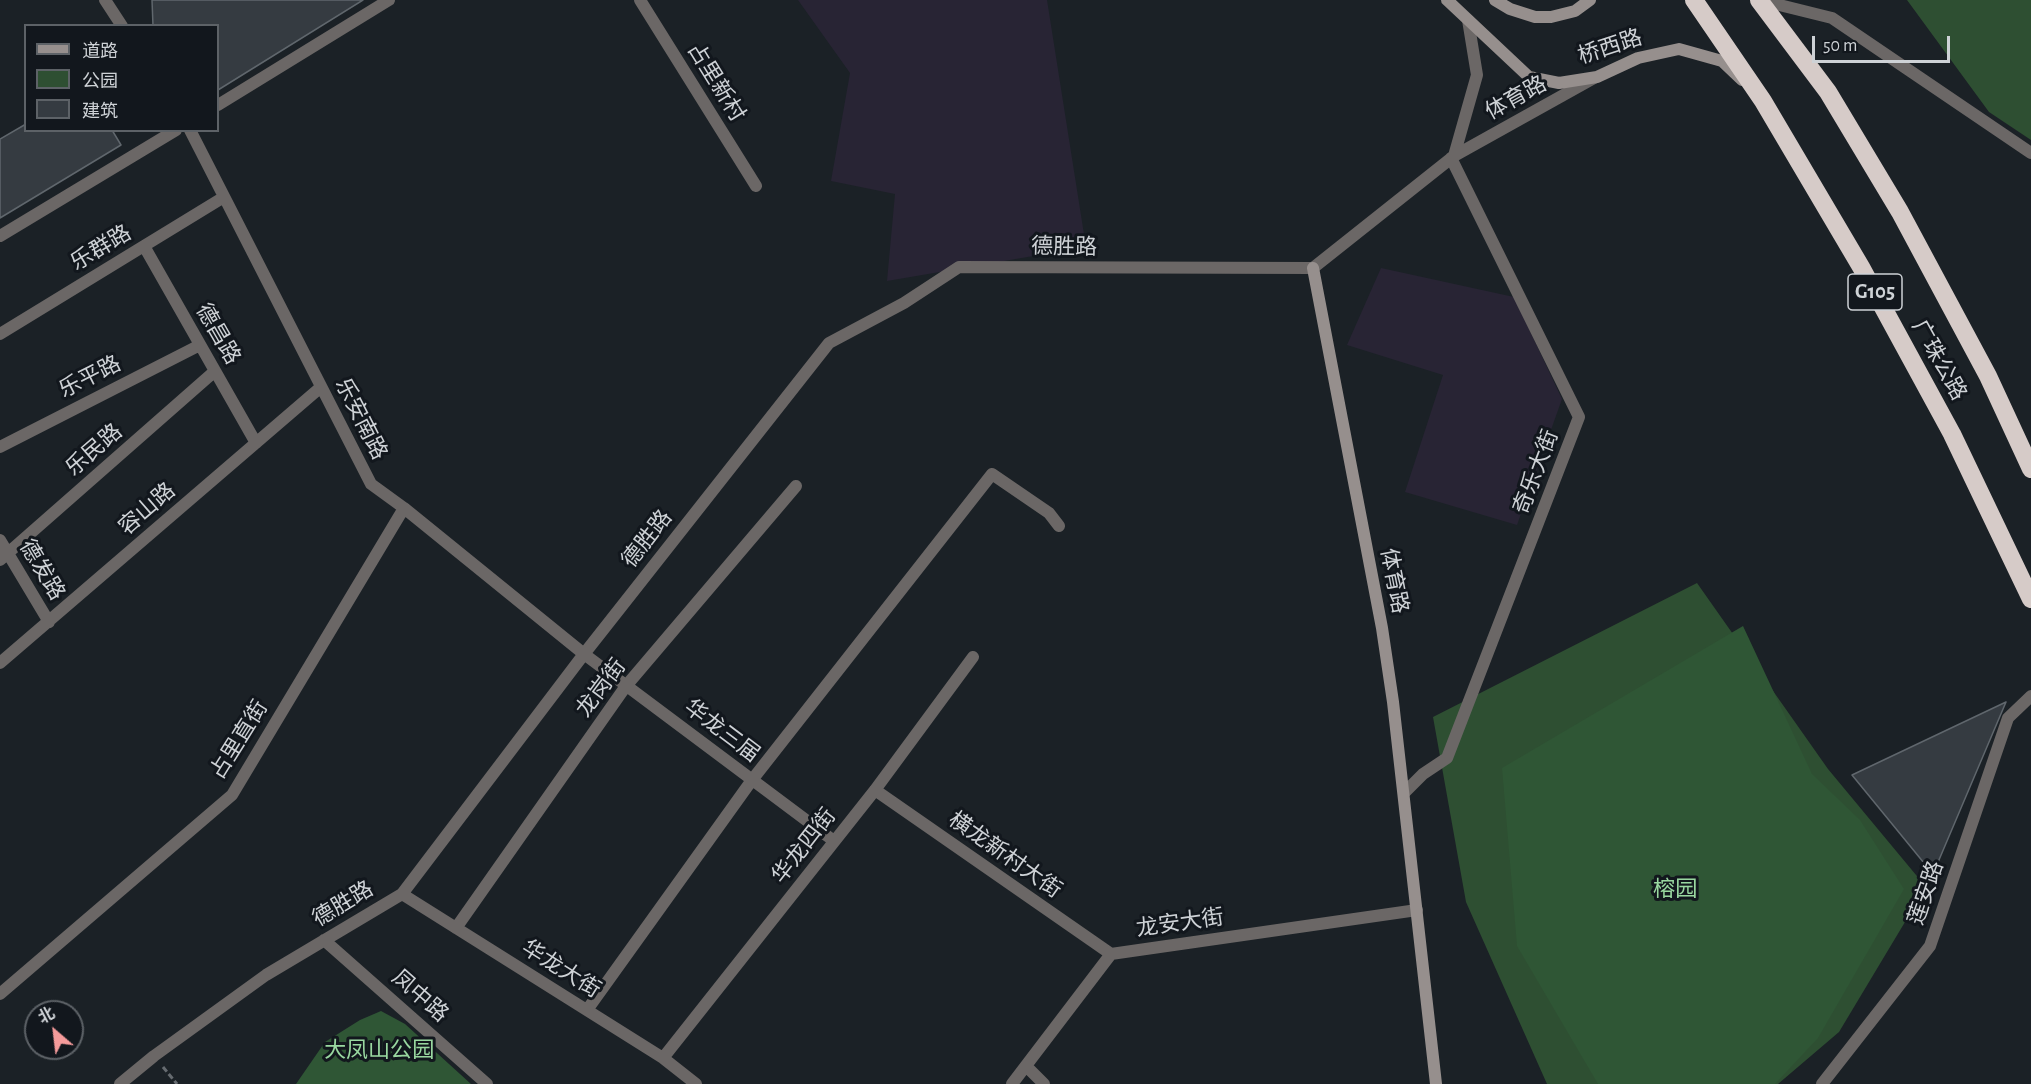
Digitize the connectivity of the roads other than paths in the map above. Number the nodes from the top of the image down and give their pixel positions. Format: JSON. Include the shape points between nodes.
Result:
{"nodes":[{"id":1,"x":105,"y":0,"type":"edge"},
{"id":2,"x":389,"y":0,"type":"edge"},
{"id":3,"x":640,"y":0,"type":"edge"},
{"id":4,"x":1447,"y":0,"type":"edge"},
{"id":5,"x":1495,"y":0,"type":"edge"},
{"id":6,"x":1590,"y":0,"type":"edge"},
{"id":7,"x":1694,"y":0,"type":"edge"},
{"id":8,"x":1759,"y":0,"type":"edge"},
{"id":9,"x":1468,"y":20,"type":"junction"},
{"id":10,"x":121,"y":24,"type":"edge"},
{"id":11,"x":1597,"y":76,"type":"junction"},
{"id":12,"x":1763,"y":101,"type":"junction"},
{"id":13,"x":219,"y":104,"type":"edge"},
{"id":14,"x":173,"y":132,"type":"edge"},
{"id":15,"x":191,"y":132,"type":"edge"},
{"id":16,"x":2031,"y":153,"type":"edge"},
{"id":17,"x":1453,"y":157,"type":"junction"},
{"id":18,"x":756,"y":186,"type":"dead end"},
{"id":19,"x":224,"y":197,"type":"junction"},
{"id":20,"x":0,"y":236,"type":"edge"},
{"id":21,"x":144,"y":246,"type":"junction"},
{"id":22,"x":1312,"y":268,"type":"junction"},
{"id":23,"x":0,"y":334,"type":"edge"},
{"id":24,"x":200,"y":345,"type":"junction"},
{"id":25,"x":215,"y":371,"type":"junction"},
{"id":26,"x":321,"y":387,"type":"junction"},
{"id":27,"x":256,"y":443,"type":"junction"},
{"id":28,"x":0,"y":447,"type":"edge"},
{"id":29,"x":2031,"y":469,"type":"edge"},
{"id":30,"x":796,"y":486,"type":"dead end"},
{"id":31,"x":404,"y":508,"type":"junction"},
{"id":32,"x":1059,"y":526,"type":"dead end"},
{"id":33,"x":0,"y":540,"type":"edge"},
{"id":34,"x":0,"y":560,"type":"edge"},
{"id":35,"x":2031,"y":599,"type":"edge"},
{"id":36,"x":49,"y":622,"type":"junction"},
{"id":37,"x":584,"y":654,"type":"junction"},
{"id":38,"x":973,"y":657,"type":"dead end"},
{"id":39,"x":0,"y":663,"type":"edge"},
{"id":40,"x":626,"y":686,"type":"junction"},
{"id":41,"x":2031,"y":696,"type":"edge"},
{"id":42,"x":752,"y":780,"type":"junction"},
{"id":43,"x":875,"y":790,"type":"junction"},
{"id":44,"x":1404,"y":793,"type":"junction"},
{"id":45,"x":834,"y":841,"type":"junction"},
{"id":46,"x":402,"y":894,"type":"junction"},
{"id":47,"x":1417,"y":910,"type":"junction"},
{"id":48,"x":456,"y":928,"type":"junction"},
{"id":49,"x":324,"y":940,"type":"junction"},
{"id":50,"x":1111,"y":954,"type":"junction"},
{"id":51,"x":0,"y":994,"type":"edge"},
{"id":52,"x":587,"y":1010,"type":"junction"},
{"id":53,"x":663,"y":1058,"type":"junction"},
{"id":54,"x":1026,"y":1066,"type":"junction"},
{"id":55,"x":120,"y":1084,"type":"edge"},
{"id":56,"x":487,"y":1084,"type":"edge"},
{"id":57,"x":696,"y":1084,"type":"edge"},
{"id":58,"x":1012,"y":1084,"type":"edge"},
{"id":59,"x":1044,"y":1084,"type":"edge"},
{"id":60,"x":1436,"y":1084,"type":"edge"},
{"id":61,"x":1822,"y":1084,"type":"edge"}],
"edges":[{"from":1,"to":10,"type":"street"},
{"from":2,"to":13,"type":"street"},
{"from":3,"to":18,"type":"street","name":"占里新村"},
{"from":4,"to":9,"type":"street","name":"桥西路"},
{"from":5,"to":6,"type":"street","name":"桥西路","via":[[1535,17],[1551,17],[1575,11]]},
{"from":7,"to":12,"type":"highway","name":"广珠公路","number":"G105"},
{"from":8,"to":16,"type":"street","via":[[1832,18]]},
{"from":8,"to":29,"type":"highway","name":"广珠公路","number":"G105","via":[[1828,92],[1900,212],[1988,376]]},
{"from":9,"to":11,"type":"street","name":"桥西路","via":[[1529,77],[1559,83]]},
{"from":9,"to":17,"type":"street","name":"体育路","via":[[1477,75]]},
{"from":11,"to":12,"type":"street","name":"桥西路","via":[[1638,58],[1679,49],[1722,62]]},
{"from":11,"to":17,"type":"street","name":"体育路"},
{"from":12,"to":35,"type":"highway","name":"广珠公路","number":"G105","via":[[1861,267],[1952,434]]},
{"from":14,"to":20,"type":"street"},
{"from":15,"to":19,"type":"street","name":"乐安南路"},
{"from":17,"to":22,"type":"street","name":"体育路"},
{"from":17,"to":44,"type":"street","name":"奇乐大街","via":[[1580,417],[1447,758]]},
{"from":19,"to":21,"type":"street","name":"乐群路"},
{"from":19,"to":26,"type":"street","name":"乐安南路"},
{"from":21,"to":23,"type":"street","name":"乐群路"},
{"from":21,"to":24,"type":"street","name":"德昌路"},
{"from":22,"to":37,"type":"street","name":"德胜路","via":[[959,267],[904,303],[829,343]]},
{"from":22,"to":44,"type":"street","name":"体育路","via":[[1382,628]]},
{"from":24,"to":25,"type":"street","name":"德昌路"},
{"from":24,"to":28,"type":"street","name":"乐平路"},
{"from":25,"to":27,"type":"street","name":"德昌路"},
{"from":25,"to":34,"type":"street","name":"乐民路"},
{"from":26,"to":27,"type":"street","name":"容山路"},
{"from":26,"to":31,"type":"street","name":"乐安南路","via":[[371,484]]},
{"from":27,"to":36,"type":"street","name":"容山路"},
{"from":30,"to":40,"type":"street","name":"龙岗街"},
{"from":31,"to":37,"type":"street","name":"乐安南路"},
{"from":31,"to":51,"type":"street","name":"占里直街","via":[[232,795]]},
{"from":32,"to":42,"type":"street","via":[[1049,513],[992,474]]},
{"from":33,"to":36,"type":"street","name":"德发路"},
{"from":36,"to":39,"type":"street","name":"容山路"},
{"from":37,"to":40,"type":"street","name":"华龙三届"},
{"from":37,"to":46,"type":"street","name":"德胜路"},
{"from":38,"to":43,"type":"street","name":"华龙四街"},
{"from":40,"to":42,"type":"street","name":"华龙三届"},
{"from":40,"to":48,"type":"street","name":"龙岗街"},
{"from":41,"to":61,"type":"street","name":"莲安路","via":[[2008,718],[1930,946]]},
{"from":42,"to":45,"type":"street","name":"华龙三届"},
{"from":42,"to":52,"type":"street"},
{"from":43,"to":45,"type":"street","name":"华龙四街"},
{"from":43,"to":50,"type":"street","name":"横龙新村大街"},
{"from":44,"to":47,"type":"street","name":"体育路"},
{"from":45,"to":53,"type":"street","name":"华龙四街"},
{"from":46,"to":48,"type":"street","name":"华龙大街"},
{"from":46,"to":49,"type":"street","name":"德胜路"},
{"from":47,"to":50,"type":"street","name":"龙安大街"},
{"from":47,"to":60,"type":"street","name":"体育路"},
{"from":48,"to":52,"type":"street","name":"华龙大街"},
{"from":49,"to":55,"type":"street","name":"德胜路","via":[[266,975]]},
{"from":49,"to":56,"type":"street","name":"凤中路"},
{"from":50,"to":54,"type":"street","name":"龙安大街"},
{"from":52,"to":53,"type":"street","name":"华龙大街"},
{"from":53,"to":57,"type":"street","name":"华龙大街"},
{"from":54,"to":58,"type":"street","name":"龙安大街"},
{"from":54,"to":59,"type":"street"}]}
